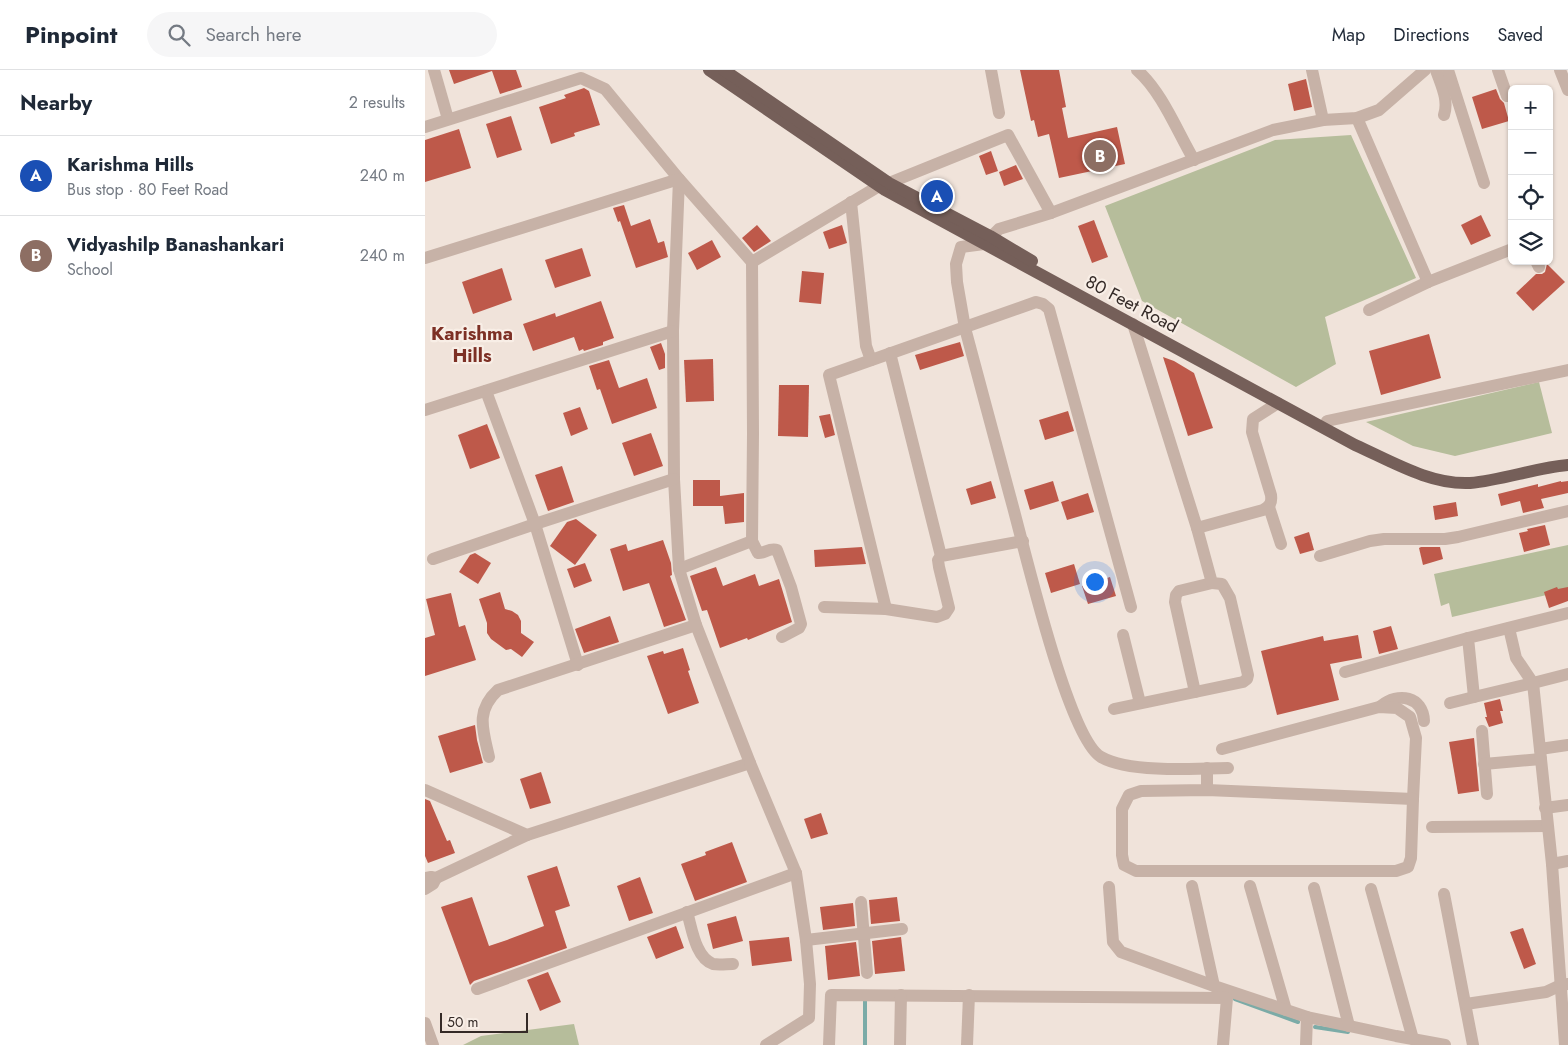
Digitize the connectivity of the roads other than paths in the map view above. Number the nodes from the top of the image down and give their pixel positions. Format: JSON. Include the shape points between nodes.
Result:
{"nodes":[{"id":1,"x":434,"y":70,"type":"edge"},
{"id":2,"x":709,"y":70,"type":"edge"},
{"id":3,"x":724,"y":70,"type":"edge"},
{"id":4,"x":991,"y":70,"type":"edge"},
{"id":5,"x":1137,"y":70,"type":"edge"},
{"id":6,"x":1312,"y":70,"type":"edge"},
{"id":7,"x":1425,"y":70,"type":"edge"},
{"id":8,"x":1436,"y":70,"type":"edge"},
{"id":9,"x":1448,"y":70,"type":"edge"},
{"id":10,"x":1497,"y":70,"type":"edge"},
{"id":11,"x":1560,"y":70,"type":"edge"},
{"id":12,"x":1568,"y":90,"type":"edge"},
{"id":13,"x":1507,"y":96,"type":"dead end"},
{"id":14,"x":999,"y":113,"type":"dead end"},
{"id":15,"x":1444,"y":115,"type":"dead end"},
{"id":16,"x":1357,"y":118,"type":"junction"},
{"id":17,"x":448,"y":119,"type":"junction"},
{"id":18,"x":1323,"y":120,"type":"junction"},
{"id":19,"x":425,"y":128,"type":"edge"},
{"id":20,"x":1194,"y":160,"type":"junction"},
{"id":21,"x":679,"y":179,"type":"junction"},
{"id":22,"x":1484,"y":183,"type":"dead end"},
{"id":23,"x":884,"y":185,"type":"junction"},
{"id":24,"x":851,"y":202,"type":"junction"},
{"id":25,"x":1051,"y":213,"type":"junction"},
{"id":26,"x":987,"y":240,"type":"junction"},
{"id":27,"x":1508,"y":251,"type":"edge"},
{"id":28,"x":425,"y":258,"type":"edge"},
{"id":29,"x":752,"y":262,"type":"junction"},
{"id":30,"x":1428,"y":282,"type":"junction"},
{"id":31,"x":1369,"y":310,"type":"dead end"},
{"id":32,"x":1133,"y":324,"type":"junction"},
{"id":33,"x":965,"y":328,"type":"junction"},
{"id":34,"x":673,"y":332,"type":"junction"},
{"id":35,"x":890,"y":353,"type":"junction"},
{"id":36,"x":871,"y":360,"type":"junction"},
{"id":37,"x":1568,"y":370,"type":"edge"},
{"id":38,"x":486,"y":391,"type":"junction"},
{"id":39,"x":1278,"y":403,"type":"junction"},
{"id":40,"x":425,"y":410,"type":"edge"},
{"id":41,"x":1327,"y":421,"type":"junction"},
{"id":42,"x":1568,"y":457,"type":"edge"},
{"id":43,"x":1568,"y":465,"type":"edge"},
{"id":44,"x":674,"y":479,"type":"junction"},
{"id":45,"x":1269,"y":506,"type":"junction"},
{"id":46,"x":1568,"y":511,"type":"edge"},
{"id":47,"x":535,"y":524,"type":"junction"},
{"id":48,"x":1197,"y":528,"type":"junction"},
{"id":49,"x":751,"y":541,"type":"junction"},
{"id":50,"x":1023,"y":541,"type":"junction"},
{"id":51,"x":1281,"y":544,"type":"dead end"},
{"id":52,"x":941,"y":556,"type":"junction"},
{"id":53,"x":1320,"y":556,"type":"dead end"},
{"id":54,"x":433,"y":559,"type":"dead end"},
{"id":55,"x":679,"y":569,"type":"junction"},
{"id":56,"x":1212,"y":583,"type":"junction"},
{"id":57,"x":824,"y":607,"type":"dead end"},
{"id":58,"x":1131,"y":607,"type":"dead end"},
{"id":59,"x":886,"y":609,"type":"junction"},
{"id":60,"x":1568,"y":613,"type":"edge"},
{"id":61,"x":696,"y":626,"type":"junction"},
{"id":62,"x":1509,"y":628,"type":"junction"},
{"id":63,"x":1123,"y":635,"type":"dead end"},
{"id":64,"x":782,"y":637,"type":"dead end"},
{"id":65,"x":1468,"y":638,"type":"junction"},
{"id":66,"x":577,"y":665,"type":"junction"},
{"id":67,"x":1345,"y":672,"type":"dead end"},
{"id":68,"x":1568,"y":674,"type":"edge"},
{"id":69,"x":1533,"y":683,"type":"junction"},
{"id":70,"x":1195,"y":692,"type":"junction"},
{"id":71,"x":1474,"y":697,"type":"junction"},
{"id":72,"x":1140,"y":703,"type":"junction"},
{"id":73,"x":1450,"y":703,"type":"dead end"},
{"id":74,"x":1379,"y":707,"type":"junction"},
{"id":75,"x":1114,"y":709,"type":"dead end"},
{"id":76,"x":1424,"y":721,"type":"dead end"},
{"id":77,"x":1482,"y":731,"type":"dead end"},
{"id":78,"x":1568,"y":745,"type":"edge"},
{"id":79,"x":1222,"y":750,"type":"dead end"},
{"id":80,"x":1540,"y":754,"type":"junction"},
{"id":81,"x":489,"y":757,"type":"dead end"},
{"id":82,"x":751,"y":763,"type":"junction"},
{"id":83,"x":1484,"y":764,"type":"junction"},
{"id":84,"x":1207,"y":768,"type":"junction"},
{"id":85,"x":1228,"y":768,"type":"dead end"},
{"id":86,"x":425,"y":790,"type":"edge"},
{"id":87,"x":1207,"y":790,"type":"junction"},
{"id":88,"x":1487,"y":794,"type":"dead end"},
{"id":89,"x":1413,"y":799,"type":"junction"},
{"id":90,"x":1568,"y":805,"type":"edge"},
{"id":91,"x":1545,"y":808,"type":"junction"},
{"id":92,"x":1547,"y":826,"type":"junction"},
{"id":93,"x":1432,"y":827,"type":"dead end"},
{"id":94,"x":527,"y":836,"type":"junction"},
{"id":95,"x":1568,"y":861,"type":"edge"},
{"id":96,"x":1552,"y":864,"type":"junction"},
{"id":97,"x":796,"y":873,"type":"junction"},
{"id":98,"x":431,"y":878,"type":"edge"},
{"id":99,"x":1192,"y":886,"type":"dead end"},
{"id":100,"x":1250,"y":886,"type":"dead end"},
{"id":101,"x":425,"y":888,"type":"edge"},
{"id":102,"x":1109,"y":888,"type":"dead end"},
{"id":103,"x":1314,"y":888,"type":"dead end"},
{"id":104,"x":1371,"y":889,"type":"dead end"},
{"id":105,"x":1444,"y":894,"type":"dead end"},
{"id":106,"x":861,"y":902,"type":"dead end"},
{"id":107,"x":687,"y":912,"type":"junction"},
{"id":108,"x":1562,"y":921,"type":"edge"},
{"id":109,"x":903,"y":929,"type":"dead end"},
{"id":110,"x":863,"y":934,"type":"junction"},
{"id":111,"x":807,"y":940,"type":"junction"},
{"id":112,"x":733,"y":964,"type":"dead end"},
{"id":113,"x":867,"y":973,"type":"dead end"},
{"id":114,"x":1564,"y":984,"type":"edge"},
{"id":115,"x":1214,"y":986,"type":"junction"},
{"id":116,"x":477,"y":989,"type":"dead end"},
{"id":117,"x":901,"y":995,"type":"junction"},
{"id":118,"x":969,"y":995,"type":"junction"},
{"id":119,"x":1466,"y":1004,"type":"junction"},
{"id":120,"x":1286,"y":1010,"type":"junction"},
{"id":121,"x":1307,"y":1016,"type":"junction"},
{"id":122,"x":425,"y":1023,"type":"edge"},
{"id":123,"x":1349,"y":1026,"type":"junction"},
{"id":124,"x":1419,"y":1042,"type":"edge"},
{"id":125,"x":433,"y":1045,"type":"edge"},
{"id":126,"x":766,"y":1045,"type":"edge"},
{"id":127,"x":829,"y":1045,"type":"edge"},
{"id":128,"x":900,"y":1045,"type":"edge"},
{"id":129,"x":967,"y":1045,"type":"edge"},
{"id":130,"x":1223,"y":1045,"type":"edge"},
{"id":131,"x":1307,"y":1045,"type":"edge"},
{"id":132,"x":1445,"y":1045,"type":"edge"},
{"id":133,"x":1473,"y":1045,"type":"edge"},
{"id":134,"x":1565,"y":1045,"type":"edge"}],
"edges":[{"from":1,"to":17,"type":"street"},
{"from":2,"to":23,"type":"main road","name":"80 Feet Road"},
{"from":3,"to":23,"type":"main road","name":"80 Feet Road"},
{"from":4,"to":14,"type":"street"},
{"from":5,"to":20,"type":"street","via":[[1159,98]]},
{"from":6,"to":18,"type":"street"},
{"from":7,"to":16,"type":"street","via":[[1379,110]]},
{"from":8,"to":15,"type":"street","via":[[1445,95],[1447,107]]},
{"from":9,"to":22,"type":"street"},
{"from":10,"to":13,"type":"street"},
{"from":11,"to":12,"type":"street"},
{"from":16,"to":18,"type":"street"},
{"from":16,"to":30,"type":"street"},
{"from":17,"to":19,"type":"street"},
{"from":17,"to":21,"type":"street","via":[[581,78],[605,89]]},
{"from":18,"to":20,"type":"street","via":[[1273,130]]},
{"from":20,"to":25,"type":"street"},
{"from":21,"to":28,"type":"street"},
{"from":21,"to":29,"type":"street"},
{"from":21,"to":34,"type":"street"},
{"from":23,"to":24,"type":"street"},
{"from":23,"to":25,"type":"street","via":[[1008,135]]},
{"from":23,"to":26,"type":"main road","name":"80 Feet Road"},
{"from":24,"to":29,"type":"street"},
{"from":24,"to":36,"type":"street","via":[[866,346]]},
{"from":25,"to":26,"type":"street","via":[[999,229]]},
{"from":26,"to":32,"type":"main road","name":"80 Feet Road"},
{"from":26,"to":33,"type":"street","via":[[961,247],[956,264]]},
{"from":26,"to":41,"type":"main road","name":"80 Feet Road","via":[[1031,260]]},
{"from":27,"to":30,"type":"street"},
{"from":29,"to":49,"type":"street"},
{"from":30,"to":31,"type":"street"},
{"from":32,"to":39,"type":"main road","name":"80 Feet Road"},
{"from":32,"to":48,"type":"street"},
{"from":33,"to":35,"type":"street"},
{"from":33,"to":50,"type":"street"},
{"from":33,"to":58,"type":"street","via":[[1036,302],[1049,309]]},
{"from":34,"to":38,"type":"street"},
{"from":34,"to":44,"type":"street"},
{"from":35,"to":36,"type":"street"},
{"from":35,"to":52,"type":"street"},
{"from":36,"to":59,"type":"street","via":[[829,375]]},
{"from":37,"to":41,"type":"street"},
{"from":38,"to":40,"type":"street"},
{"from":38,"to":47,"type":"street"},
{"from":39,"to":43,"type":"main road","name":"80 Feet Road","via":[[1355,445],[1439,480],[1479,482]]},
{"from":39,"to":45,"type":"street","via":[[1253,419],[1251,432],[1271,495]]},
{"from":41,"to":42,"type":"main road","name":"80 Feet Road","via":[[1431,469],[1451,474],[1478,474]]},
{"from":44,"to":47,"type":"street"},
{"from":44,"to":55,"type":"street"},
{"from":45,"to":48,"type":"street"},
{"from":45,"to":51,"type":"street"},
{"from":46,"to":53,"type":"street","via":[[1445,539],[1369,541]]},
{"from":47,"to":54,"type":"street"},
{"from":47,"to":66,"type":"street"},
{"from":48,"to":56,"type":"street"},
{"from":49,"to":55,"type":"street"},
{"from":49,"to":64,"type":"street","via":[[757,553],[777,550],[791,587],[801,624]]},
{"from":50,"to":52,"type":"street"},
{"from":50,"to":84,"type":"street","via":[[1053,654],[1078,723],[1100,757],[1120,764],[1169,769]]},
{"from":52,"to":59,"type":"street","via":[[939,567],[949,608],[945,614],[937,617]]},
{"from":55,"to":61,"type":"street"},
{"from":56,"to":70,"type":"street","via":[[1179,591],[1176,595]]},
{"from":56,"to":70,"type":"street","via":[[1222,584],[1230,598],[1248,675],[1243,682]]},
{"from":57,"to":59,"type":"street"},
{"from":60,"to":62,"type":"street"},
{"from":61,"to":66,"type":"street"},
{"from":61,"to":82,"type":"street"},
{"from":62,"to":65,"type":"street"},
{"from":62,"to":69,"type":"street","via":[[1516,658]]},
{"from":63,"to":72,"type":"street"},
{"from":65,"to":67,"type":"street"},
{"from":65,"to":71,"type":"street"},
{"from":66,"to":81,"type":"street","via":[[498,690],[492,695],[484,707],[482,724]]},
{"from":68,"to":69,"type":"street"},
{"from":69,"to":71,"type":"street"},
{"from":69,"to":80,"type":"street"},
{"from":70,"to":72,"type":"street"},
{"from":71,"to":73,"type":"street"},
{"from":72,"to":75,"type":"street"},
{"from":74,"to":76,"type":"street","via":[[1387,701],[1414,700],[1420,706]]},
{"from":74,"to":79,"type":"street"},
{"from":74,"to":89,"type":"street","via":[[1397,708],[1410,717],[1416,738]]},
{"from":77,"to":83,"type":"street"},
{"from":78,"to":80,"type":"street"},
{"from":80,"to":83,"type":"street"},
{"from":80,"to":91,"type":"street"},
{"from":82,"to":94,"type":"street"},
{"from":82,"to":97,"type":"street"},
{"from":83,"to":88,"type":"street"},
{"from":84,"to":85,"type":"street"},
{"from":84,"to":87,"type":"street"},
{"from":86,"to":94,"type":"street"},
{"from":87,"to":89,"type":"street"},
{"from":87,"to":89,"type":"street","via":[[1141,791],[1129,795],[1122,809],[1124,865],[1136,871],[1396,870],[1408,867],[1411,858]]},
{"from":90,"to":91,"type":"street"},
{"from":91,"to":92,"type":"street"},
{"from":92,"to":93,"type":"street"},
{"from":92,"to":96,"type":"street"},
{"from":94,"to":98,"type":"street"},
{"from":95,"to":96,"type":"street"},
{"from":96,"to":108,"type":"street"},
{"from":97,"to":107,"type":"street"},
{"from":97,"to":111,"type":"street"},
{"from":98,"to":101,"type":"street","via":[[433,884]]},
{"from":99,"to":115,"type":"street"},
{"from":100,"to":120,"type":"street"},
{"from":102,"to":115,"type":"street","via":[[1113,942],[1121,952]]},
{"from":103,"to":123,"type":"street"},
{"from":104,"to":124,"type":"street"},
{"from":105,"to":119,"type":"street"},
{"from":106,"to":110,"type":"street"},
{"from":107,"to":112,"type":"street","via":[[704,958],[714,964]]},
{"from":107,"to":116,"type":"street"},
{"from":108,"to":114,"type":"street"},
{"from":109,"to":110,"type":"street"},
{"from":110,"to":111,"type":"street"},
{"from":110,"to":113,"type":"street"},
{"from":111,"to":126,"type":"street","via":[[809,1018]]},
{"from":114,"to":119,"type":"street","via":[[1546,992]]},
{"from":114,"to":134,"type":"street"},
{"from":115,"to":120,"type":"street"},
{"from":117,"to":118,"type":"street"},
{"from":117,"to":127,"type":"street","via":[[831,995]]},
{"from":117,"to":128,"type":"street"},
{"from":118,"to":129,"type":"street"},
{"from":118,"to":130,"type":"street","via":[[1227,998]]},
{"from":119,"to":133,"type":"street"},
{"from":120,"to":121,"type":"street"},
{"from":121,"to":123,"type":"street"},
{"from":121,"to":131,"type":"street"},
{"from":122,"to":125,"type":"street"},
{"from":123,"to":124,"type":"street"},
{"from":124,"to":132,"type":"street"}]}
